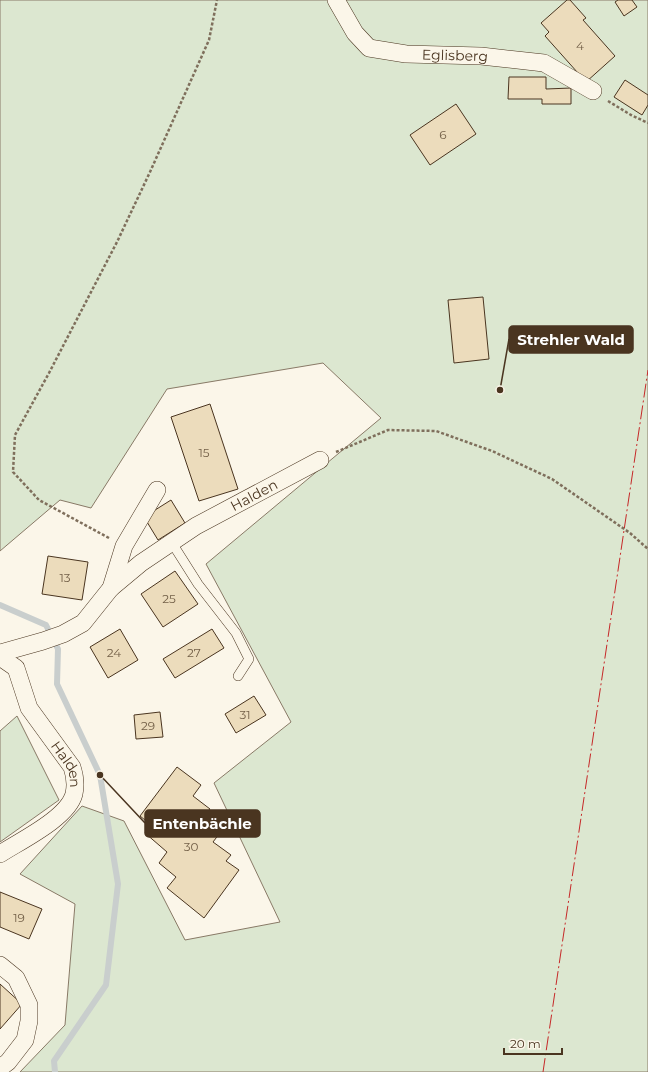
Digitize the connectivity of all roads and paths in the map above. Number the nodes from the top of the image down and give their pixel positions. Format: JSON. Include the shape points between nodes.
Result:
{"nodes":[{"id":1,"x":217,"y":0,"type":"edge"},
{"id":2,"x":336,"y":0,"type":"edge"},
{"id":3,"x":592,"y":91,"type":"joint"},
{"id":4,"x":648,"y":123,"type":"edge"},
{"id":5,"x":320,"y":460,"type":"joint"},
{"id":6,"x":157,"y":490,"type":"dead end"},
{"id":7,"x":172,"y":542,"type":"junction"},
{"id":8,"x":124,"y":546,"type":"junction"},
{"id":9,"x":648,"y":549,"type":"edge"},
{"id":10,"x":111,"y":588,"type":"junction"},
{"id":11,"x":0,"y":653,"type":"edge"},
{"id":12,"x":0,"y":657,"type":"edge"},
{"id":13,"x":238,"y":676,"type":"dead end"},
{"id":14,"x":0,"y":854,"type":"edge"},
{"id":15,"x":0,"y":965,"type":"edge"},
{"id":16,"x":0,"y":1068,"type":"edge"}],
"edges":[{"from":1,"to":8,"type":"path","via":[[209,40],[150,172],[117,242],[15,435],[13,472],[39,500]]},
{"from":2,"to":3,"type":"street","name":"Eglisberg","via":[[355,33],[369,48],[406,54],[481,56],[544,63]]},
{"from":3,"to":4,"type":"path"},
{"from":5,"to":7,"type":"street","name":"Halden","via":[[196,526]]},
{"from":5,"to":9,"type":"path","via":[[388,430],[436,431],[492,451],[552,478],[630,533]]},
{"from":6,"to":8,"type":"street","name":"Halden"},
{"from":7,"to":10,"type":"street","name":"Halden"},
{"from":7,"to":13,"type":"lane","via":[[198,584],[236,633],[249,659]]},
{"from":8,"to":10,"type":"street","name":"Halden"},
{"from":10,"to":11,"type":"street","name":"Halden","via":[[83,623],[63,634]]},
{"from":12,"to":14,"type":"street","name":"Halden","via":[[16,668],[29,708],[72,767],[75,786],[74,795],[62,813]]},
{"from":15,"to":16,"type":"street","via":[[16,978],[29,1005],[25,1040]]}]}
